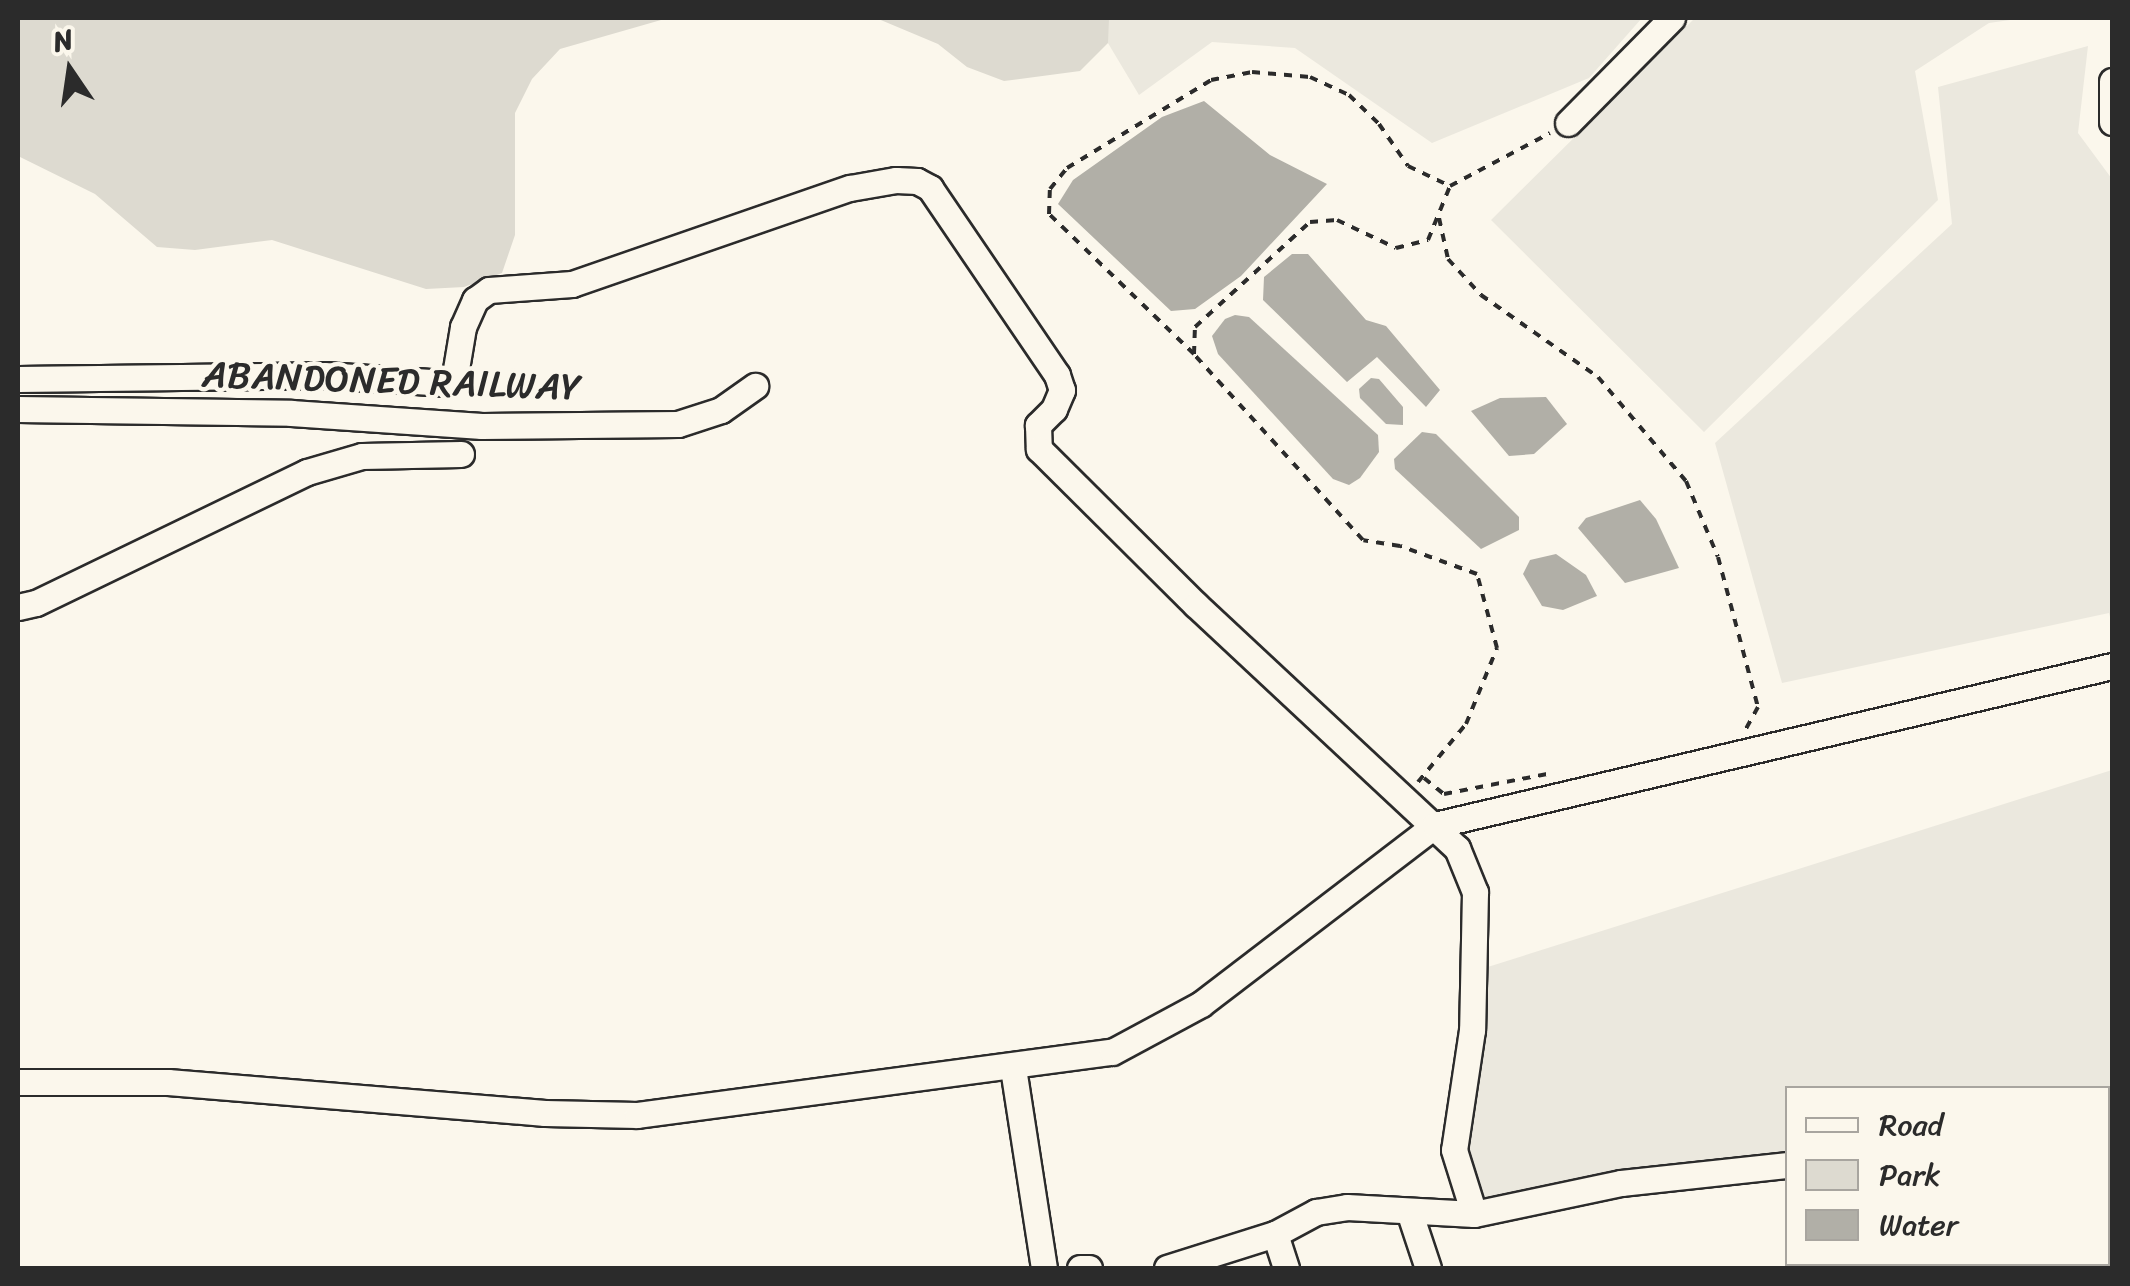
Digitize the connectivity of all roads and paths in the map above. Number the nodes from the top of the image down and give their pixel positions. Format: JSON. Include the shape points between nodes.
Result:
{"nodes":[{"id":1,"x":1672,"y":18,"type":"edge"},
{"id":2,"x":2112,"y":81,"type":"edge"},
{"id":3,"x":2112,"y":122,"type":"edge"},
{"id":4,"x":1568,"y":123,"type":"joint"},
{"id":5,"x":1450,"y":186,"type":"junction"},
{"id":6,"x":1439,"y":218,"type":"junction"},
{"id":7,"x":1194,"y":354,"type":"junction"},
{"id":8,"x":18,"y":379,"type":"edge"},
{"id":9,"x":755,"y":386,"type":"dead end"},
{"id":10,"x":18,"y":408,"type":"edge"},
{"id":11,"x":461,"y":454,"type":"dead end"},
{"id":12,"x":18,"y":607,"type":"edge"},
{"id":13,"x":2112,"y":666,"type":"edge"},
{"id":14,"x":1742,"y":736,"type":"dead end"},
{"id":15,"x":1556,"y":772,"type":"dead end"},
{"id":16,"x":1423,"y":778,"type":"junction"},
{"id":17,"x":1405,"y":797,"type":"junction"},
{"id":18,"x":1435,"y":824,"type":"junction"},
{"id":19,"x":1014,"y":1068,"type":"junction"},
{"id":20,"x":18,"y":1082,"type":"edge"},
{"id":21,"x":1785,"y":1165,"type":"edge"},
{"id":22,"x":1409,"y":1210,"type":"junction"},
{"id":23,"x":1474,"y":1214,"type":"junction"},
{"id":24,"x":1275,"y":1234,"type":"junction"},
{"id":25,"x":1218,"y":1261,"type":"edge"},
{"id":26,"x":1044,"y":1268,"type":"edge"},
{"id":27,"x":1080,"y":1268,"type":"edge"},
{"id":28,"x":1088,"y":1268,"type":"edge"},
{"id":29,"x":1167,"y":1268,"type":"edge"},
{"id":30,"x":1286,"y":1268,"type":"edge"},
{"id":31,"x":1428,"y":1268,"type":"edge"}],
"edges":[{"from":1,"to":4,"type":"street"},
{"from":2,"to":3,"type":"street"},
{"from":4,"to":5,"type":"path"},
{"from":5,"to":6,"type":"path"},
{"from":5,"to":7,"type":"path","via":[[1408,166],[1349,95],[1310,77],[1252,72],[1211,80],[1066,168],[1050,190],[1049,214]]},
{"from":6,"to":7,"type":"path","via":[[1428,240],[1396,248],[1336,220],[1310,222],[1195,327]]},
{"from":6,"to":14,"type":"path","via":[[1448,259],[1480,295],[1598,377],[1686,481],[1718,558],[1758,708]]},
{"from":7,"to":16,"type":"path","via":[[1363,540],[1477,574],[1497,648],[1466,724]]},
{"from":8,"to":17,"type":"street","via":[[324,375],[446,383],[455,375],[462,327],[474,300],[489,290],[572,284],[850,188],[917,181],[930,188],[1057,375],[1062,390],[1038,425],[1039,449],[1196,606]]},
{"from":9,"to":10,"type":"street","name":"ABANDONED RAILWAY","via":[[721,410],[678,424],[482,426],[291,413]]},
{"from":11,"to":12,"type":"street","via":[[362,456],[307,472]]},
{"from":13,"to":18,"type":"street"},
{"from":15,"to":16,"type":"path","via":[[1444,794]]},
{"from":16,"to":17,"type":"path"},
{"from":17,"to":18,"type":"street"},
{"from":18,"to":19,"type":"street","via":[[1201,1004],[1112,1052]]},
{"from":18,"to":23,"type":"street","via":[[1457,848],[1475,892],[1472,1030],[1454,1150]]},
{"from":19,"to":20,"type":"street","via":[[637,1116],[168,1082]]},
{"from":19,"to":26,"type":"street"},
{"from":21,"to":23,"type":"street","via":[[1620,1184]]},
{"from":22,"to":23,"type":"street"},
{"from":22,"to":24,"type":"street","via":[[1316,1212]]},
{"from":22,"to":31,"type":"street"},
{"from":24,"to":25,"type":"street"},
{"from":24,"to":30,"type":"street"},
{"from":25,"to":29,"type":"street"},
{"from":27,"to":28,"type":"street"}]}
